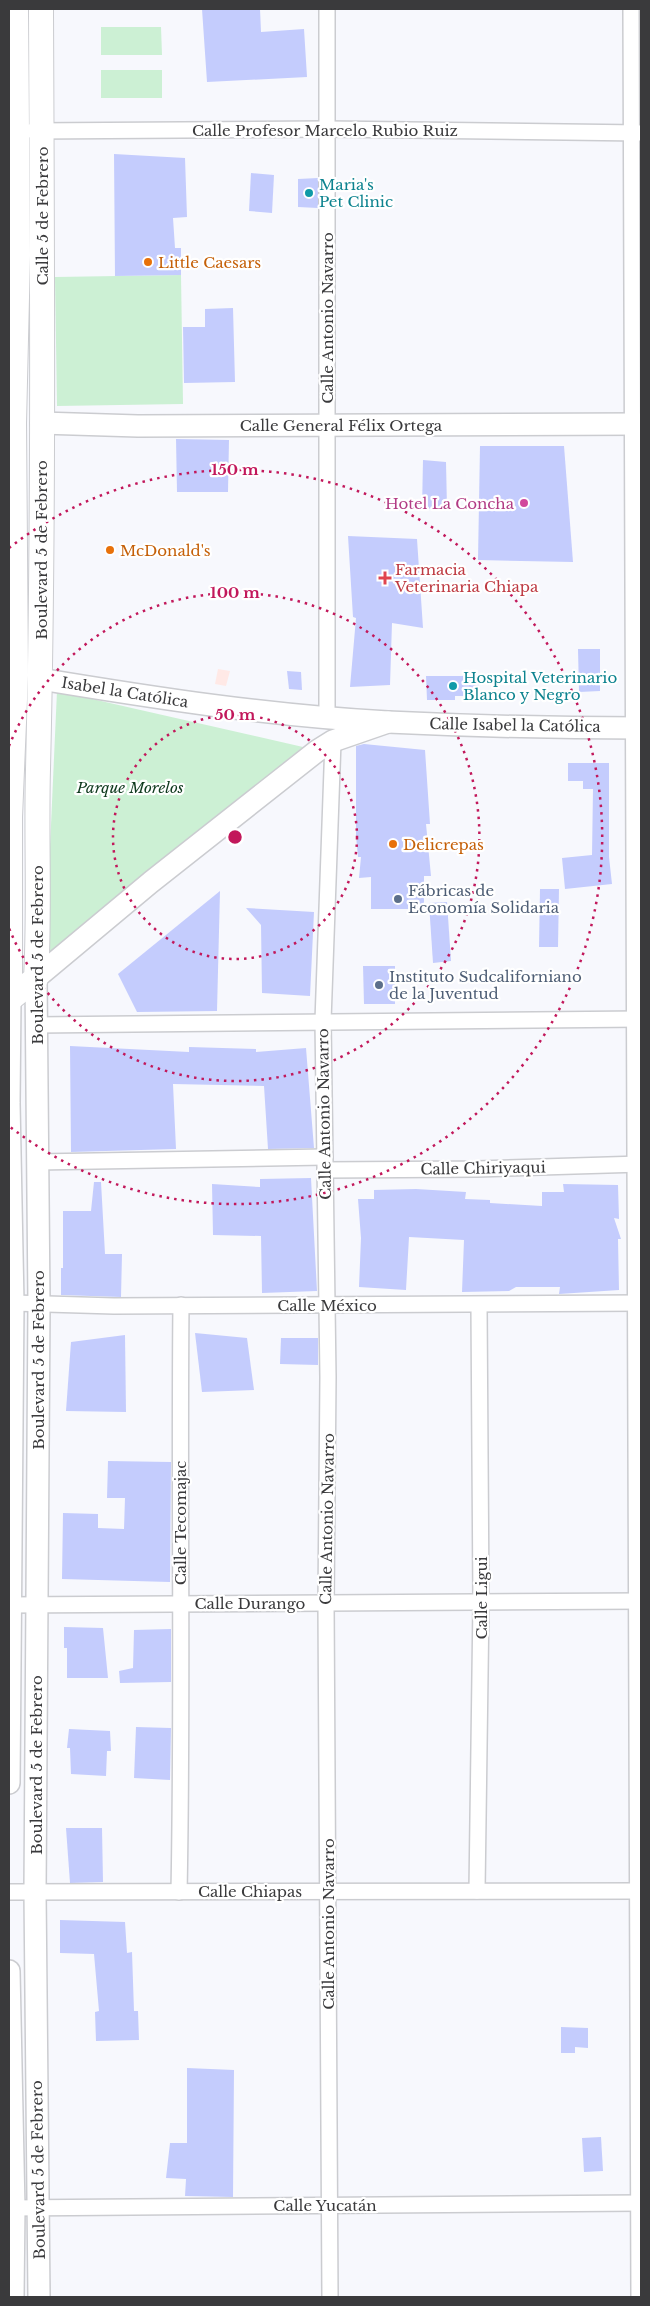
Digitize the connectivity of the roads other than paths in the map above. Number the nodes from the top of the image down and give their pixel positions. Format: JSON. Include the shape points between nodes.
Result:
{"nodes":[{"id":1,"x":16,"y":9,"type":"edge"},
{"id":2,"x":41,"y":9,"type":"edge"},
{"id":3,"x":328,"y":9,"type":"edge"},
{"id":4,"x":632,"y":9,"type":"edge"},
{"id":5,"x":328,"y":129,"type":"junction"},
{"id":6,"x":42,"y":130,"type":"junction"},
{"id":7,"x":12,"y":131,"type":"edge"},
{"id":8,"x":636,"y":133,"type":"edge"},
{"id":9,"x":11,"y":423,"type":"edge"},
{"id":10,"x":41,"y":423,"type":"junction"},
{"id":11,"x":637,"y":424,"type":"edge"},
{"id":12,"x":327,"y":425,"type":"junction"},
{"id":13,"x":12,"y":675,"type":"edge"},
{"id":14,"x":40,"y":679,"type":"junction"},
{"id":15,"x":327,"y":717,"type":"junction"},
{"id":16,"x":388,"y":722,"type":"junction"},
{"id":17,"x":638,"y":728,"type":"edge"},
{"id":18,"x":334,"y":741,"type":"junction"},
{"id":19,"x":38,"y":943,"type":"junction"},
{"id":20,"x":10,"y":966,"type":"edge"},
{"id":21,"x":36,"y":978,"type":"junction"},
{"id":22,"x":9,"y":999,"type":"edge"},
{"id":23,"x":638,"y":1019,"type":"edge"},
{"id":24,"x":323,"y":1021,"type":"junction"},
{"id":25,"x":36,"y":1025,"type":"junction"},
{"id":26,"x":37,"y":1162,"type":"junction"},
{"id":27,"x":325,"y":1163,"type":"junction"},
{"id":28,"x":638,"y":1165,"type":"edge"},
{"id":29,"x":13,"y":1303,"type":"junction"},
{"id":30,"x":638,"y":1303,"type":"edge"},
{"id":31,"x":39,"y":1304,"type":"junction"},
{"id":32,"x":182,"y":1305,"type":"junction"},
{"id":33,"x":326,"y":1305,"type":"junction"},
{"id":34,"x":479,"y":1306,"type":"junction"},
{"id":35,"x":639,"y":1601,"type":"edge"},
{"id":36,"x":481,"y":1602,"type":"junction"},
{"id":37,"x":326,"y":1603,"type":"junction"},
{"id":38,"x":180,"y":1604,"type":"junction"},
{"id":39,"x":9,"y":1605,"type":"edge"},
{"id":40,"x":37,"y":1605,"type":"junction"},
{"id":41,"x":9,"y":1783,"type":"edge"},
{"id":42,"x":328,"y":1891,"type":"junction"},
{"id":43,"x":478,"y":1891,"type":"junction"},
{"id":44,"x":639,"y":1891,"type":"edge"},
{"id":45,"x":9,"y":1892,"type":"edge"},
{"id":46,"x":35,"y":1892,"type":"junction"},
{"id":47,"x":179,"y":1892,"type":"junction"},
{"id":48,"x":9,"y":1971,"type":"edge"},
{"id":49,"x":640,"y":2203,"type":"edge"},
{"id":50,"x":330,"y":2205,"type":"junction"},
{"id":51,"x":39,"y":2207,"type":"junction"},
{"id":52,"x":11,"y":2208,"type":"edge"},
{"id":53,"x":13,"y":2297,"type":"edge"},
{"id":54,"x":39,"y":2297,"type":"edge"},
{"id":55,"x":330,"y":2297,"type":"edge"},
{"id":56,"x":639,"y":2297,"type":"edge"}],
"edges":[{"from":1,"to":7,"type":"main road","name":"Calle 5 de Febrero"},
{"from":2,"to":6,"type":"main road","name":"Calle 5 de Febrero"},
{"from":3,"to":5,"type":"street","name":"Calle Antonio Navarro"},
{"from":4,"to":8,"type":"street"},
{"from":5,"to":6,"type":"street","name":"Calle Profesor Marcelo Rubio Ruiz"},
{"from":5,"to":8,"type":"street","name":"Calle Profesor Marcelo Rubio Ruiz"},
{"from":5,"to":12,"type":"street","name":"Calle Antonio Navarro"},
{"from":6,"to":7,"type":"street","name":"Calle Profesor Marcelo Rubio Ruiz"},
{"from":6,"to":10,"type":"main road","name":"Calle 5 de Febrero"},
{"from":7,"to":9,"type":"main road","name":"Calle 5 de Febrero","via":[[18,256]]},
{"from":8,"to":11,"type":"street"},
{"from":9,"to":10,"type":"main road"},
{"from":9,"to":13,"type":"main road","name":"Calle 5 de Febrero"},
{"from":10,"to":12,"type":"main road","name":"Calle General Félix Ortega"},
{"from":10,"to":14,"type":"main road","name":"Boulevard 5 de Febrero"},
{"from":11,"to":12,"type":"main road","name":"Calle General Félix Ortega"},
{"from":11,"to":17,"type":"street"},
{"from":12,"to":15,"type":"street","name":"Calle Antonio Navarro"},
{"from":13,"to":14,"type":"main road"},
{"from":13,"to":20,"type":"main road","name":"Boulevard 5 de Febrero"},
{"from":14,"to":15,"type":"main road","name":"Isabel la Católica","via":[[191,703]]},
{"from":14,"to":19,"type":"main road","name":"Boulevard 5 de Febrero"},
{"from":15,"to":16,"type":"main road","name":"Isabel la Católica"},
{"from":16,"to":17,"type":"main road","name":"Calle Isabel la Católica"},
{"from":16,"to":18,"type":"main road"},
{"from":17,"to":23,"type":"street"},
{"from":18,"to":21,"type":"main road","via":[[159,876]]},
{"from":18,"to":24,"type":"street","name":"Calle Antonio Navarro"},
{"from":19,"to":20,"type":"main road"},
{"from":19,"to":21,"type":"main road","name":"Boulevard 5 de Febrero"},
{"from":20,"to":22,"type":"main road","name":"Boulevard 5 de Febrero"},
{"from":21,"to":22,"type":"main road"},
{"from":21,"to":25,"type":"main road","name":"Boulevard 5 de Febrero"},
{"from":22,"to":29,"type":"main road","name":"Boulevard 5 de Febrero"},
{"from":23,"to":24,"type":"street"},
{"from":23,"to":28,"type":"street"},
{"from":24,"to":25,"type":"street"},
{"from":24,"to":27,"type":"street","name":"Calle Antonio Navarro"},
{"from":25,"to":26,"type":"main road","name":"Boulevard 5 de Febrero"},
{"from":26,"to":27,"type":"street","name":"Calle Chiriyaqui"},
{"from":26,"to":31,"type":"main road","name":"Boulevard 5 de Febrero"},
{"from":27,"to":28,"type":"street","name":"Calle Chiriyaqui","via":[[477,1169]]},
{"from":27,"to":33,"type":"street","name":"Calle Antonio Navarro"},
{"from":28,"to":30,"type":"street"},
{"from":29,"to":31,"type":"street","name":"Calle México"},
{"from":29,"to":39,"type":"main road","name":"Boulevard 5 de Febrero"},
{"from":30,"to":34,"type":"street","name":"Calle México"},
{"from":30,"to":35,"type":"street"},
{"from":31,"to":32,"type":"street","name":"Calle México"},
{"from":31,"to":40,"type":"main road","name":"Boulevard 5 de Febrero"},
{"from":32,"to":33,"type":"street","name":"Calle México"},
{"from":32,"to":38,"type":"street","name":"Calle Tecomajac"},
{"from":33,"to":34,"type":"street","name":"Calle México"},
{"from":33,"to":37,"type":"street","name":"Calle Antonio Navarro","via":[[329,1436]]},
{"from":34,"to":36,"type":"street","name":"Calle Ligui"},
{"from":35,"to":36,"type":"street","name":"Calle Durango"},
{"from":35,"to":44,"type":"street"},
{"from":36,"to":37,"type":"street","name":"Calle Durango"},
{"from":36,"to":43,"type":"street","name":"Calle Ligui"},
{"from":37,"to":38,"type":"street","name":"Calle Durango"},
{"from":37,"to":42,"type":"street","name":"Calle Antonio Navarro"},
{"from":38,"to":40,"type":"street","name":"Calle Durango"},
{"from":38,"to":47,"type":"street","name":"Calle Tecomajac","via":[[182,1751]]},
{"from":39,"to":40,"type":"street","name":"Calle Durango"},
{"from":39,"to":41,"type":"main road","name":"Boulevard 5 de Febrero"},
{"from":40,"to":46,"type":"main road","name":"Boulevard 5 de Febrero"},
{"from":42,"to":43,"type":"street","name":"Calle Chiapas"},
{"from":42,"to":47,"type":"street","name":"Calle Chiapas"},
{"from":42,"to":50,"type":"street","name":"Calle Antonio Navarro"},
{"from":43,"to":44,"type":"street","name":"Calle Chiapas"},
{"from":44,"to":49,"type":"street"},
{"from":45,"to":46,"type":"street","name":"Calle Chiapas"},
{"from":46,"to":47,"type":"street","name":"Calle Chiapas"},
{"from":46,"to":51,"type":"main road","name":"Boulevard 5 de Febrero"},
{"from":48,"to":52,"type":"main road","name":"Boulevard 5 de Febrero"},
{"from":49,"to":50,"type":"street","name":"Calle Yucatán"},
{"from":49,"to":56,"type":"street"},
{"from":50,"to":51,"type":"street","name":"Calle Yucatán"},
{"from":50,"to":55,"type":"street","name":"Calle Antonio Navarro"},
{"from":51,"to":52,"type":"street","name":"Calle Yucatán"},
{"from":51,"to":54,"type":"main road","name":"Boulevard 5 de Febrero"},
{"from":52,"to":53,"type":"main road","name":"Boulevard 5 de Febrero"}]}
